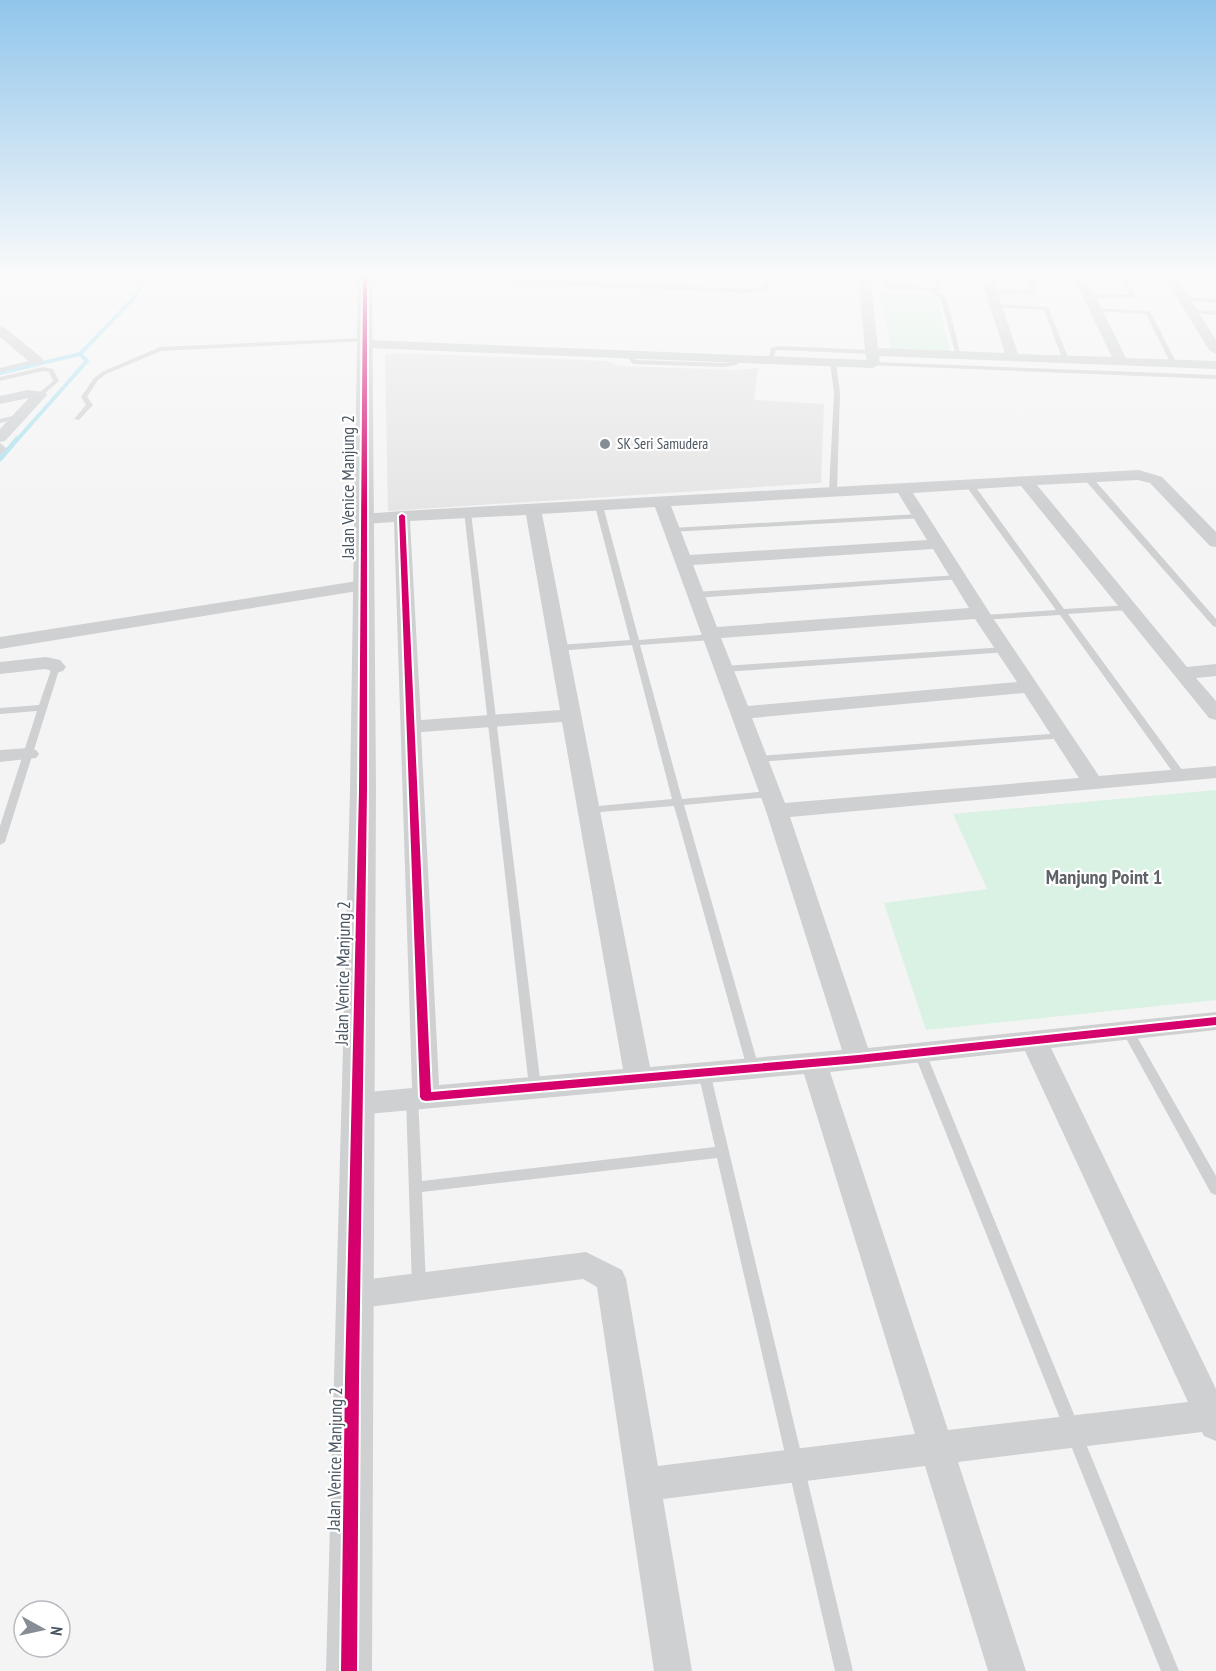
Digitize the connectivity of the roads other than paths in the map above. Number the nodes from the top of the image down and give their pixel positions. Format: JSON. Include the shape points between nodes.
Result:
{"nodes":[{"id":1,"x":27,"y":354,"type":"edge"},
{"id":2,"x":148,"y":354,"type":"edge"},
{"id":3,"x":365,"y":354,"type":"edge"},
{"id":4,"x":629,"y":354,"type":"edge"},
{"id":5,"x":772,"y":354,"type":"edge"},
{"id":6,"x":835,"y":354,"type":"edge"},
{"id":7,"x":872,"y":354,"type":"edge"},
{"id":8,"x":1012,"y":354,"type":"edge"},
{"id":9,"x":1064,"y":354,"type":"edge"},
{"id":10,"x":1117,"y":354,"type":"edge"},
{"id":11,"x":1169,"y":354,"type":"edge"},
{"id":12,"x":959,"y":356,"type":"joint"},
{"id":13,"x":872,"y":358,"type":"junction"},
{"id":14,"x":1013,"y":358,"type":"junction"},
{"id":15,"x":770,"y":360,"type":"junction"},
{"id":16,"x":1066,"y":360,"type":"junction"},
{"id":17,"x":37,"y":361,"type":"joint"},
{"id":18,"x":833,"y":362,"type":"junction"},
{"id":19,"x":1121,"y":362,"type":"junction"},
{"id":20,"x":1174,"y":364,"type":"junction"},
{"id":21,"x":1216,"y":365,"type":"edge"},
{"id":22,"x":0,"y":370,"type":"edge"},
{"id":23,"x":1216,"y":377,"type":"edge"},
{"id":24,"x":0,"y":379,"type":"edge"},
{"id":25,"x":40,"y":395,"type":"junction"},
{"id":26,"x":0,"y":400,"type":"edge"},
{"id":27,"x":21,"y":416,"type":"junction"},
{"id":28,"x":77,"y":419,"type":"dead end"},
{"id":29,"x":0,"y":421,"type":"edge"},
{"id":30,"x":0,"y":438,"type":"edge"},
{"id":31,"x":0,"y":445,"type":"edge"},
{"id":32,"x":0,"y":453,"type":"edge"},
{"id":33,"x":1088,"y":478,"type":"junction"},
{"id":34,"x":1026,"y":482,"type":"junction"},
{"id":35,"x":969,"y":484,"type":"junction"},
{"id":36,"x":902,"y":487,"type":"junction"},
{"id":37,"x":833,"y":491,"type":"junction"},
{"id":38,"x":661,"y":502,"type":"junction"},
{"id":39,"x":599,"y":506,"type":"junction"},
{"id":40,"x":533,"y":510,"type":"junction"},
{"id":41,"x":467,"y":513,"type":"junction"},
{"id":42,"x":402,"y":516,"type":"junction"},
{"id":43,"x":920,"y":516,"type":"junction"},
{"id":44,"x":363,"y":519,"type":"junction"},
{"id":45,"x":671,"y":530,"type":"junction"},
{"id":46,"x":1216,"y":542,"type":"edge"},
{"id":47,"x":937,"y":544,"type":"junction"},
{"id":48,"x":683,"y":561,"type":"junction"},
{"id":49,"x":958,"y":577,"type":"junction"},
{"id":50,"x":364,"y":585,"type":"junction"},
{"id":51,"x":695,"y":595,"type":"junction"},
{"id":52,"x":1128,"y":607,"type":"junction"},
{"id":53,"x":1060,"y":612,"type":"junction"},
{"id":54,"x":982,"y":616,"type":"junction"},
{"id":55,"x":1216,"y":624,"type":"edge"},
{"id":56,"x":711,"y":635,"type":"junction"},
{"id":57,"x":635,"y":642,"type":"junction"},
{"id":58,"x":0,"y":643,"type":"edge"},
{"id":59,"x":558,"y":648,"type":"junction"},
{"id":60,"x":1005,"y":650,"type":"junction"},
{"id":61,"x":56,"y":667,"type":"joint"},
{"id":62,"x":0,"y":668,"type":"edge"},
{"id":63,"x":724,"y":669,"type":"junction"},
{"id":64,"x":1216,"y":670,"type":"edge"},
{"id":65,"x":1182,"y":673,"type":"junction"},
{"id":66,"x":1029,"y":687,"type":"junction"},
{"id":67,"x":43,"y":708,"type":"junction"},
{"id":68,"x":0,"y":711,"type":"edge"},
{"id":69,"x":741,"y":713,"type":"junction"},
{"id":70,"x":1216,"y":714,"type":"edge"},
{"id":71,"x":571,"y":715,"type":"junction"},
{"id":72,"x":491,"y":721,"type":"junction"},
{"id":73,"x":411,"y":727,"type":"junction"},
{"id":74,"x":1062,"y":736,"type":"junction"},
{"id":75,"x":29,"y":754,"type":"junction"},
{"id":76,"x":0,"y":756,"type":"edge"},
{"id":77,"x":758,"y":759,"type":"junction"},
{"id":78,"x":1216,"y":772,"type":"edge"},
{"id":79,"x":1181,"y":776,"type":"junction"},
{"id":80,"x":1094,"y":784,"type":"junction"},
{"id":81,"x":678,"y":802,"type":"junction"},
{"id":82,"x":774,"y":803,"type":"junction"},
{"id":83,"x":588,"y":810,"type":"junction"},
{"id":84,"x":0,"y":842,"type":"edge"},
{"id":85,"x":1216,"y":1021,"type":"edge"},
{"id":86,"x":1128,"y":1031,"type":"junction"},
{"id":87,"x":1034,"y":1041,"type":"junction"},
{"id":88,"x":920,"y":1053,"type":"junction"},
{"id":89,"x":858,"y":1059,"type":"junction"},
{"id":90,"x":814,"y":1063,"type":"junction"},
{"id":91,"x":753,"y":1068,"type":"junction"},
{"id":92,"x":704,"y":1071,"type":"junction"},
{"id":93,"x":638,"y":1077,"type":"junction"},
{"id":94,"x":535,"y":1087,"type":"junction"},
{"id":95,"x":419,"y":1098,"type":"junction"},
{"id":96,"x":357,"y":1104,"type":"junction"},
{"id":97,"x":722,"y":1152,"type":"junction"},
{"id":98,"x":415,"y":1187,"type":"junction"},
{"id":99,"x":1216,"y":1189,"type":"edge"},
{"id":100,"x":419,"y":1286,"type":"junction"},
{"id":101,"x":354,"y":1295,"type":"junction"},
{"id":102,"x":1214,"y":1418,"type":"edge"},
{"id":103,"x":1072,"y":1431,"type":"junction"},
{"id":104,"x":935,"y":1448,"type":"junction"},
{"id":105,"x":795,"y":1465,"type":"junction"},
{"id":106,"x":643,"y":1487,"type":"junction"},
{"id":107,"x":350,"y":1671,"type":"edge"},
{"id":108,"x":674,"y":1671,"type":"edge"},
{"id":109,"x":844,"y":1671,"type":"edge"},
{"id":110,"x":1007,"y":1671,"type":"edge"},
{"id":111,"x":1170,"y":1671,"type":"edge"}],
"edges":[{"from":1,"to":17,"type":"street"},
{"from":2,"to":28,"type":"lane","via":[[96,379],[84,397],[90,405]]},
{"from":3,"to":44,"type":"street","name":"Jalan Venice Manjung 2"},
{"from":4,"to":15,"type":"street"},
{"from":5,"to":15,"type":"lane"},
{"from":6,"to":13,"type":"lane"},
{"from":7,"to":13,"type":"street"},
{"from":8,"to":14,"type":"street"},
{"from":9,"to":16,"type":"lane"},
{"from":10,"to":19,"type":"street"},
{"from":11,"to":20,"type":"lane"},
{"from":12,"to":13,"type":"street"},
{"from":12,"to":14,"type":"street"},
{"from":13,"to":18,"type":"street"},
{"from":13,"to":23,"type":"lane"},
{"from":14,"to":16,"type":"street"},
{"from":15,"to":18,"type":"street"},
{"from":16,"to":19,"type":"street"},
{"from":17,"to":22,"type":"lane"},
{"from":18,"to":37,"type":"lane","via":[[837,393]]},
{"from":19,"to":20,"type":"street"},
{"from":20,"to":21,"type":"street"},
{"from":24,"to":25,"type":"lane","via":[[51,370],[56,381]]},
{"from":25,"to":26,"type":"street"},
{"from":25,"to":27,"type":"street"},
{"from":27,"to":29,"type":"lane"},
{"from":27,"to":30,"type":"street"},
{"from":31,"to":32,"type":"lane"},
{"from":33,"to":34,"type":"street"},
{"from":33,"to":46,"type":"street","via":[[1139,475],[1156,480]]},
{"from":33,"to":55,"type":"lane"},
{"from":34,"to":35,"type":"street"},
{"from":34,"to":52,"type":"street"},
{"from":35,"to":36,"type":"street"},
{"from":35,"to":53,"type":"lane"},
{"from":36,"to":37,"type":"street"},
{"from":36,"to":43,"type":"street"},
{"from":37,"to":38,"type":"street"},
{"from":38,"to":39,"type":"street"},
{"from":38,"to":45,"type":"street"},
{"from":39,"to":40,"type":"street"},
{"from":39,"to":57,"type":"lane"},
{"from":40,"to":41,"type":"street"},
{"from":40,"to":59,"type":"street"},
{"from":41,"to":42,"type":"street"},
{"from":41,"to":72,"type":"lane"},
{"from":42,"to":44,"type":"street"},
{"from":42,"to":73,"type":"street"},
{"from":43,"to":45,"type":"lane"},
{"from":43,"to":47,"type":"street"},
{"from":44,"to":50,"type":"street","name":"Jalan Venice Manjung 2"},
{"from":45,"to":48,"type":"street"},
{"from":47,"to":48,"type":"street"},
{"from":47,"to":49,"type":"street"},
{"from":48,"to":51,"type":"street"},
{"from":49,"to":51,"type":"lane"},
{"from":49,"to":54,"type":"street"},
{"from":50,"to":58,"type":"street"},
{"from":50,"to":96,"type":"street","name":"Jalan Venice Manjung 2"},
{"from":51,"to":56,"type":"street"},
{"from":52,"to":53,"type":"lane"},
{"from":52,"to":65,"type":"street"},
{"from":53,"to":54,"type":"lane"},
{"from":53,"to":79,"type":"lane"},
{"from":54,"to":56,"type":"street"},
{"from":54,"to":60,"type":"street"},
{"from":56,"to":57,"type":"lane"},
{"from":56,"to":63,"type":"street"},
{"from":57,"to":59,"type":"lane"},
{"from":57,"to":81,"type":"lane"},
{"from":59,"to":71,"type":"street"},
{"from":60,"to":63,"type":"lane"},
{"from":60,"to":66,"type":"street"},
{"from":61,"to":62,"type":"street","via":[[46,663]]},
{"from":61,"to":67,"type":"lane"},
{"from":63,"to":69,"type":"street"},
{"from":64,"to":65,"type":"street"},
{"from":65,"to":70,"type":"street"},
{"from":66,"to":69,"type":"street"},
{"from":66,"to":74,"type":"street"},
{"from":67,"to":68,"type":"lane"},
{"from":67,"to":75,"type":"lane"},
{"from":69,"to":77,"type":"street"},
{"from":71,"to":72,"type":"street"},
{"from":71,"to":83,"type":"street"},
{"from":72,"to":73,"type":"street"},
{"from":72,"to":94,"type":"lane"},
{"from":73,"to":95,"type":"street"},
{"from":74,"to":77,"type":"lane"},
{"from":74,"to":80,"type":"street"},
{"from":75,"to":76,"type":"street"},
{"from":75,"to":84,"type":"lane"},
{"from":77,"to":82,"type":"street"},
{"from":78,"to":79,"type":"street"},
{"from":79,"to":80,"type":"street"},
{"from":80,"to":82,"type":"street"},
{"from":81,"to":82,"type":"lane"},
{"from":81,"to":83,"type":"lane"},
{"from":81,"to":91,"type":"lane"},
{"from":82,"to":89,"type":"street"},
{"from":83,"to":93,"type":"street"},
{"from":85,"to":86,"type":"street"},
{"from":86,"to":87,"type":"street"},
{"from":86,"to":99,"type":"lane"},
{"from":87,"to":88,"type":"street"},
{"from":87,"to":102,"type":"street"},
{"from":88,"to":89,"type":"street"},
{"from":88,"to":103,"type":"lane"},
{"from":89,"to":90,"type":"street"},
{"from":90,"to":91,"type":"street"},
{"from":90,"to":104,"type":"street"},
{"from":91,"to":92,"type":"street"},
{"from":92,"to":93,"type":"street"},
{"from":92,"to":97,"type":"lane"},
{"from":93,"to":94,"type":"street"},
{"from":94,"to":95,"type":"street"},
{"from":95,"to":96,"type":"street"},
{"from":95,"to":98,"type":"lane"},
{"from":96,"to":101,"type":"street","name":"Jalan Venice Manjung 2"},
{"from":97,"to":98,"type":"lane"},
{"from":97,"to":105,"type":"lane"},
{"from":98,"to":100,"type":"lane"},
{"from":100,"to":101,"type":"street"},
{"from":100,"to":106,"type":"street","via":[[586,1265],[611,1279]]},
{"from":101,"to":107,"type":"street","name":"Jalan Venice Manjung 2"},
{"from":102,"to":103,"type":"street"},
{"from":103,"to":104,"type":"street"},
{"from":103,"to":111,"type":"lane"},
{"from":104,"to":105,"type":"street"},
{"from":104,"to":110,"type":"street"},
{"from":105,"to":106,"type":"street"},
{"from":105,"to":109,"type":"lane"},
{"from":106,"to":108,"type":"street"}]}
